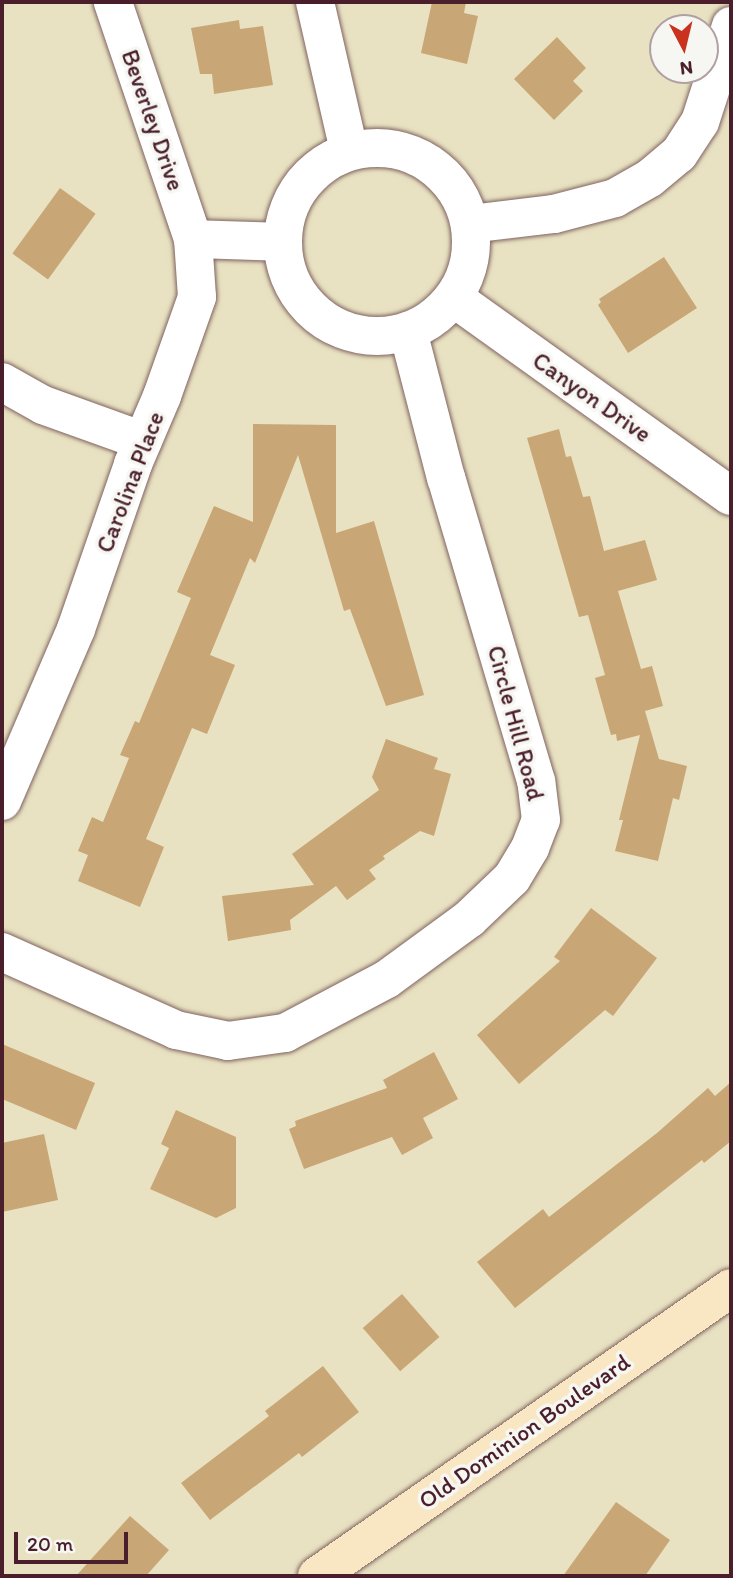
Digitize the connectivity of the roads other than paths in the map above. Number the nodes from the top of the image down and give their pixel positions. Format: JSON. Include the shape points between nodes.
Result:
{"nodes":[{"id":1,"x":113,"y":2,"type":"edge"},
{"id":2,"x":315,"y":2,"type":"edge"},
{"id":3,"x":731,"y":26,"type":"edge"},
{"id":4,"x":349,"y":151,"type":"junction"},
{"id":5,"x":470,"y":225,"type":"junction"},
{"id":6,"x":193,"y":239,"type":"junction"},
{"id":7,"x":282,"y":242,"type":"junction"},
{"id":8,"x":454,"y":298,"type":"junction"},
{"id":9,"x":408,"y":331,"type":"junction"},
{"id":10,"x":2,"y":382,"type":"edge"},
{"id":11,"x":143,"y":441,"type":"junction"},
{"id":12,"x":731,"y":496,"type":"edge"},
{"id":13,"x":2,"y":801,"type":"edge"},
{"id":14,"x":2,"y":952,"type":"edge"},
{"id":15,"x":729,"y":1294,"type":"edge"},
{"id":16,"x":317,"y":1576,"type":"edge"}],
"edges":[{"from":1,"to":6,"type":"street","name":"Beverley Drive"},
{"from":2,"to":4,"type":"street"},
{"from":3,"to":5,"type":"street","via":[[699,122],[679,154],[650,178],[615,198],[566,211]]},
{"from":4,"to":5,"type":"street","via":[[387,148],[421,159],[438,170],[460,196]]},
{"from":4,"to":7,"type":"street","via":[[314,170],[302,184],[287,212]]},
{"from":5,"to":8,"type":"street","via":[[469,267]]},
{"from":6,"to":7,"type":"street"},
{"from":6,"to":11,"type":"street","name":"Carolina Place","via":[[197,297]]},
{"from":7,"to":9,"type":"street","via":[[293,286],[317,315],[337,328],[363,335]]},
{"from":8,"to":9,"type":"street","via":[[438,314]]},
{"from":8,"to":12,"type":"street","name":"Canyon Drive"},
{"from":9,"to":14,"type":"street","name":"Circle Hill Road","via":[[446,478],[536,781],[541,820],[512,878],[469,919],[397,972],[285,1033],[228,1041],[176,1030]]},
{"from":10,"to":11,"type":"street","via":[[43,405]]},
{"from":11,"to":13,"type":"street","name":"Carolina Place","via":[[76,629]]},
{"from":15,"to":16,"type":"street","name":"Old Dominion Boulevard"}]}
